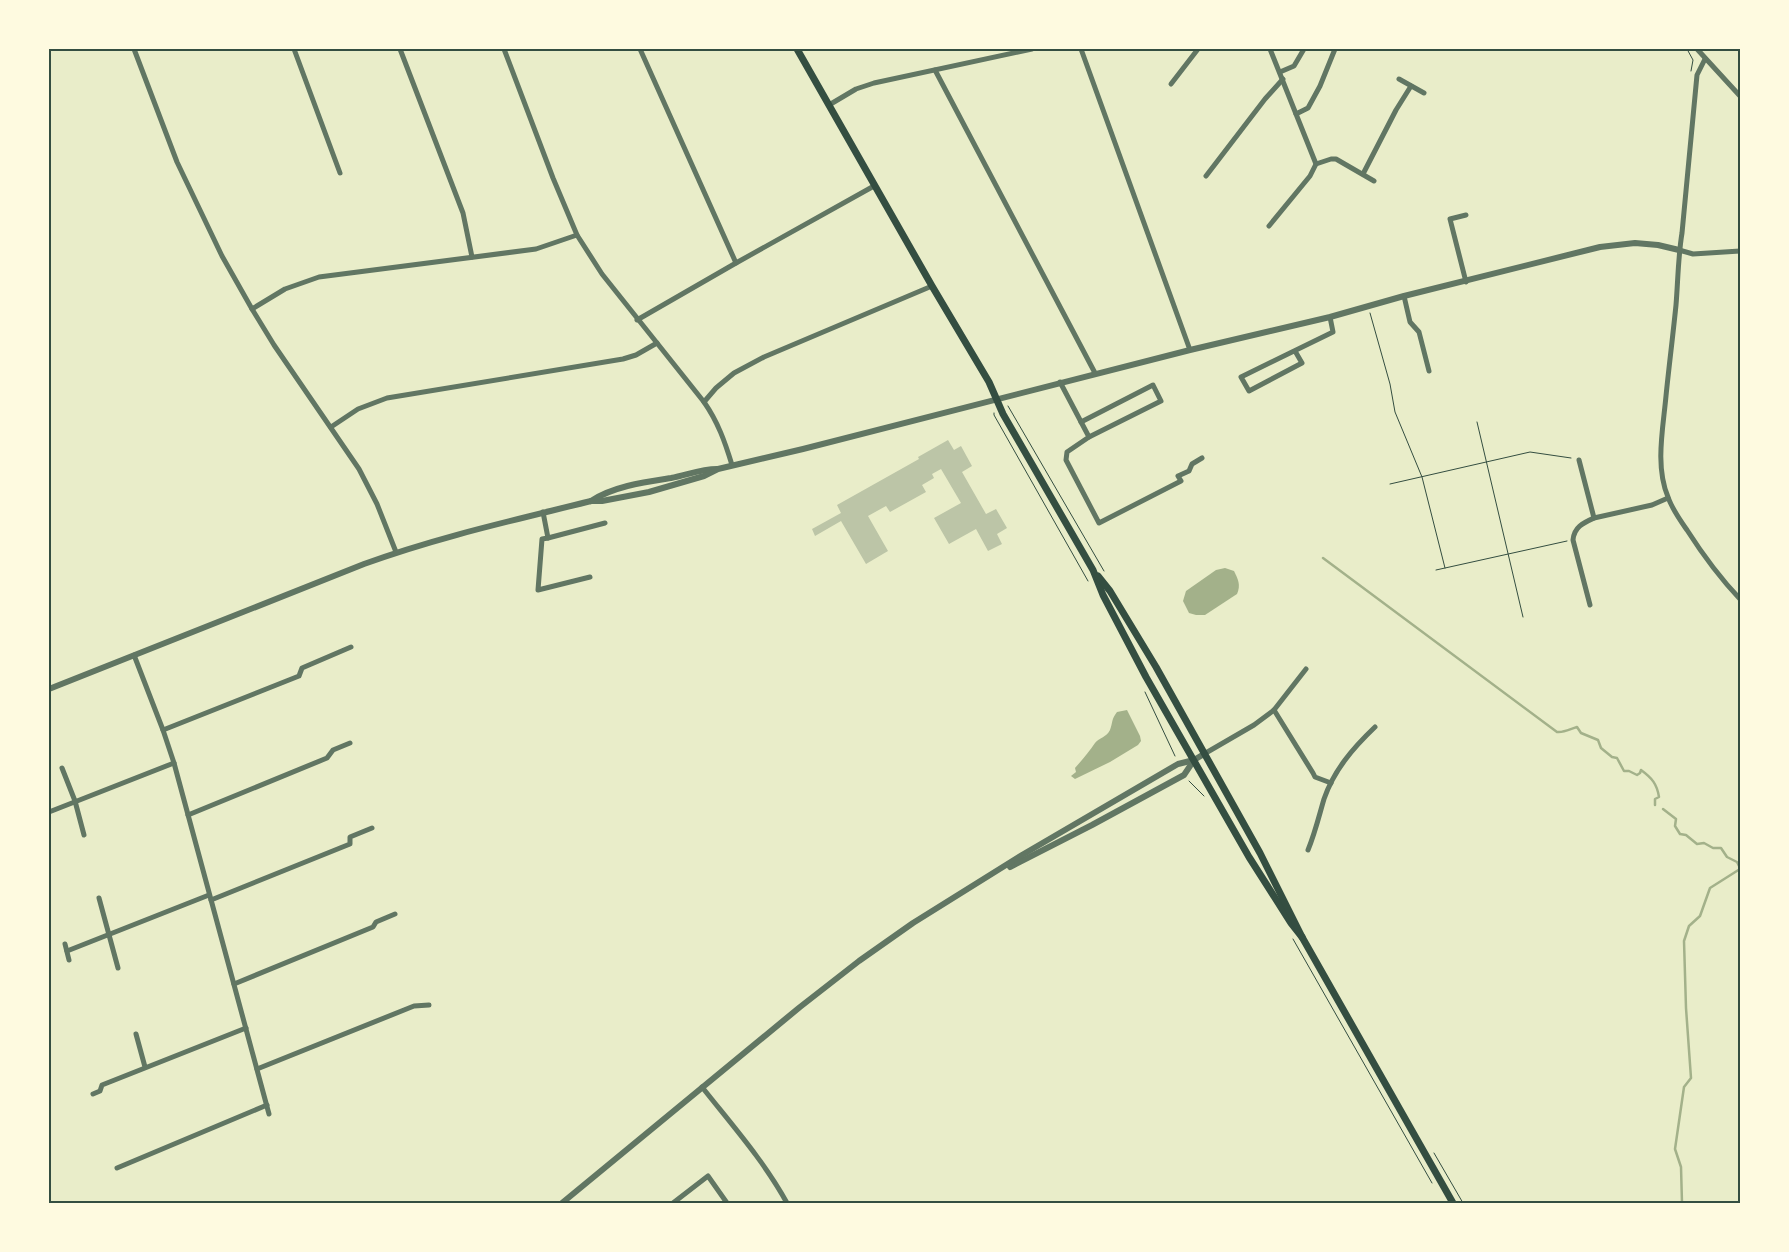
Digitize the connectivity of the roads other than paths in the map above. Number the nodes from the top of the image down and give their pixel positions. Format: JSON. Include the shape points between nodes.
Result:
{"nodes":[{"id":1,"x":134,"y":49,"type":"edge"},
{"id":2,"x":294,"y":49,"type":"edge"},
{"id":3,"x":400,"y":49,"type":"edge"},
{"id":4,"x":504,"y":49,"type":"edge"},
{"id":5,"x":640,"y":49,"type":"edge"},
{"id":6,"x":797,"y":49,"type":"edge"},
{"id":7,"x":1032,"y":49,"type":"edge"},
{"id":8,"x":1081,"y":49,"type":"edge"},
{"id":9,"x":1198,"y":49,"type":"edge"},
{"id":10,"x":1270,"y":49,"type":"edge"},
{"id":11,"x":1304,"y":49,"type":"edge"},
{"id":12,"x":1335,"y":49,"type":"edge"},
{"id":13,"x":1697,"y":49,"type":"edge"},
{"id":14,"x":1705,"y":59,"type":"junction"},
{"id":15,"x":935,"y":70,"type":"junction"},
{"id":16,"x":1280,"y":72,"type":"junction"},
{"id":17,"x":1283,"y":79,"type":"junction"},
{"id":18,"x":1399,"y":79,"type":"dead end"},
{"id":19,"x":1171,"y":84,"type":"dead end"},
{"id":20,"x":1411,"y":86,"type":"junction"},
{"id":21,"x":1424,"y":92,"type":"dead end"},
{"id":22,"x":1740,"y":96,"type":"edge"},
{"id":23,"x":829,"y":105,"type":"junction"},
{"id":24,"x":1296,"y":114,"type":"junction"},
{"id":25,"x":1316,"y":164,"type":"junction"},
{"id":26,"x":340,"y":172,"type":"dead end"},
{"id":27,"x":1363,"y":174,"type":"junction"},
{"id":28,"x":1206,"y":176,"type":"dead end"},
{"id":29,"x":1374,"y":181,"type":"dead end"},
{"id":30,"x":874,"y":186,"type":"junction"},
{"id":31,"x":1466,"y":215,"type":"dead end"},
{"id":32,"x":1269,"y":226,"type":"dead end"},
{"id":33,"x":577,"y":236,"type":"junction"},
{"id":34,"x":1679,"y":250,"type":"junction"},
{"id":35,"x":1740,"y":250,"type":"edge"},
{"id":36,"x":472,"y":257,"type":"junction"},
{"id":37,"x":736,"y":263,"type":"junction"},
{"id":38,"x":1466,"y":282,"type":"junction"},
{"id":39,"x":932,"y":286,"type":"junction"},
{"id":40,"x":1404,"y":296,"type":"junction"},
{"id":41,"x":252,"y":309,"type":"junction"},
{"id":42,"x":1330,"y":317,"type":"junction"},
{"id":43,"x":637,"y":320,"type":"junction"},
{"id":44,"x":656,"y":343,"type":"junction"},
{"id":45,"x":1190,"y":350,"type":"junction"},
{"id":46,"x":1295,"y":351,"type":"junction"},
{"id":47,"x":1429,"y":371,"type":"dead end"},
{"id":48,"x":1096,"y":373,"type":"junction"},
{"id":49,"x":1060,"y":382,"type":"junction"},
{"id":50,"x":996,"y":398,"type":"junction"},
{"id":51,"x":704,"y":402,"type":"junction"},
{"id":52,"x":1081,"y":422,"type":"junction"},
{"id":53,"x":331,"y":427,"type":"junction"},
{"id":54,"x":1090,"y":437,"type":"junction"},
{"id":55,"x":1202,"y":458,"type":"dead end"},
{"id":56,"x":1579,"y":460,"type":"road end"},
{"id":57,"x":732,"y":465,"type":"junction"},
{"id":58,"x":718,"y":469,"type":"junction"},
{"id":59,"x":1668,"y":498,"type":"junction"},
{"id":60,"x":591,"y":501,"type":"junction"},
{"id":61,"x":544,"y":512,"type":"junction"},
{"id":62,"x":1594,"y":518,"type":"junction"},
{"id":63,"x":605,"y":523,"type":"dead end"},
{"id":64,"x":548,"y":538,"type":"junction"},
{"id":65,"x":396,"y":552,"type":"junction"},
{"id":66,"x":1093,"y":570,"type":"junction"},
{"id":67,"x":590,"y":577,"type":"dead end"},
{"id":68,"x":1740,"y":599,"type":"edge"},
{"id":69,"x":1590,"y":605,"type":"dead end"},
{"id":70,"x":351,"y":647,"type":"dead end"},
{"id":71,"x":134,"y":654,"type":"junction"},
{"id":72,"x":1306,"y":669,"type":"dead end"},
{"id":73,"x":49,"y":689,"type":"edge"},
{"id":74,"x":1274,"y":710,"type":"junction"},
{"id":75,"x":1375,"y":727,"type":"dead end"},
{"id":76,"x":163,"y":730,"type":"junction"},
{"id":77,"x":350,"y":743,"type":"dead end"},
{"id":78,"x":1204,"y":754,"type":"junction"},
{"id":79,"x":1194,"y":760,"type":"junction"},
{"id":80,"x":174,"y":763,"type":"junction"},
{"id":81,"x":62,"y":768,"type":"dead end"},
{"id":82,"x":1332,"y":782,"type":"junction"},
{"id":83,"x":74,"y":801,"type":"junction"},
{"id":84,"x":49,"y":812,"type":"edge"},
{"id":85,"x":188,"y":815,"type":"junction"},
{"id":86,"x":372,"y":828,"type":"dead end"},
{"id":87,"x":84,"y":834,"type":"dead end"},
{"id":88,"x":1308,"y":850,"type":"dead end"},
{"id":89,"x":988,"y":877,"type":"junction"},
{"id":90,"x":99,"y":898,"type":"dead end"},
{"id":91,"x":210,"y":898,"type":"junction"},
{"id":92,"x":395,"y":914,"type":"dead end"},
{"id":93,"x":109,"y":934,"type":"junction"},
{"id":94,"x":1302,"y":937,"type":"junction"},
{"id":95,"x":65,"y":944,"type":"dead end"},
{"id":96,"x":67,"y":951,"type":"junction"},
{"id":97,"x":69,"y":960,"type":"dead end"},
{"id":98,"x":118,"y":968,"type":"dead end"},
{"id":99,"x":234,"y":984,"type":"junction"},
{"id":100,"x":429,"y":1005,"type":"dead end"},
{"id":101,"x":246,"y":1028,"type":"junction"},
{"id":102,"x":136,"y":1034,"type":"dead end"},
{"id":103,"x":145,"y":1067,"type":"junction"},
{"id":104,"x":257,"y":1069,"type":"junction"},
{"id":105,"x":702,"y":1087,"type":"junction"},
{"id":106,"x":93,"y":1094,"type":"dead end"},
{"id":107,"x":266,"y":1105,"type":"junction"},
{"id":108,"x":269,"y":1114,"type":"dead end"},
{"id":109,"x":117,"y":1168,"type":"dead end"},
{"id":110,"x":562,"y":1203,"type":"edge"},
{"id":111,"x":673,"y":1203,"type":"edge"},
{"id":112,"x":727,"y":1203,"type":"edge"},
{"id":113,"x":787,"y":1203,"type":"edge"},
{"id":114,"x":1453,"y":1203,"type":"edge"}],
"edges":[{"from":1,"to":41,"type":"street","via":[[194,200]]},
{"from":2,"to":26,"type":"street"},
{"from":3,"to":36,"type":"street","via":[[463,213]]},
{"from":4,"to":33,"type":"street"},
{"from":5,"to":37,"type":"street"},
{"from":6,"to":23,"type":"main road"},
{"from":7,"to":15,"type":"street"},
{"from":8,"to":45,"type":"street"},
{"from":9,"to":19,"type":"street"},
{"from":10,"to":16,"type":"street"},
{"from":11,"to":16,"type":"street","via":[[1294,66]]},
{"from":12,"to":24,"type":"street","via":[[1308,108]]},
{"from":13,"to":14,"type":"street"},
{"from":14,"to":22,"type":"street"},
{"from":14,"to":34,"type":"street","via":[[1697,74]]},
{"from":15,"to":23,"type":"street","via":[[874,83],[849,92]]},
{"from":15,"to":48,"type":"street"},
{"from":16,"to":17,"type":"street"},
{"from":17,"to":24,"type":"street"},
{"from":17,"to":28,"type":"street"},
{"from":18,"to":20,"type":"street"},
{"from":20,"to":21,"type":"street"},
{"from":20,"to":27,"type":"street"},
{"from":23,"to":30,"type":"main road"},
{"from":24,"to":25,"type":"street"},
{"from":25,"to":27,"type":"street","via":[[1336,159]]},
{"from":25,"to":32,"type":"street"},
{"from":27,"to":29,"type":"street"},
{"from":30,"to":37,"type":"street"},
{"from":30,"to":39,"type":"main road"},
{"from":31,"to":38,"type":"street","via":[[1450,219]]},
{"from":33,"to":36,"type":"street","via":[[536,249]]},
{"from":33,"to":43,"type":"street"},
{"from":34,"to":35,"type":"street","via":[[1693,254]]},
{"from":34,"to":38,"type":"street","via":[[1619,244]]},
{"from":34,"to":59,"type":"street","via":[[1661,444],[1663,479]]},
{"from":36,"to":41,"type":"street","via":[[319,277],[285,288]]},
{"from":37,"to":43,"type":"street"},
{"from":38,"to":40,"type":"street"},
{"from":39,"to":50,"type":"main road"},
{"from":39,"to":51,"type":"street","via":[[764,356],[734,372]]},
{"from":40,"to":42,"type":"street"},
{"from":40,"to":47,"type":"street","via":[[1410,322],[1419,332]]},
{"from":41,"to":53,"type":"street"},
{"from":42,"to":45,"type":"street"},
{"from":42,"to":46,"type":"street","via":[[1334,332]]},
{"from":43,"to":44,"type":"street"},
{"from":44,"to":51,"type":"street"},
{"from":44,"to":53,"type":"street","via":[[623,359],[388,398],[358,409]]},
{"from":45,"to":48,"type":"street"},
{"from":46,"to":46,"type":"street","via":[[1302,363],[1249,391],[1241,377]]},
{"from":48,"to":49,"type":"street"},
{"from":49,"to":50,"type":"street"},
{"from":49,"to":52,"type":"street"},
{"from":50,"to":57,"type":"street"},
{"from":50,"to":66,"type":"main road"},
{"from":51,"to":57,"type":"street","via":[[722,433]]},
{"from":52,"to":54,"type":"street"},
{"from":52,"to":54,"type":"street","via":[[1153,385],[1161,401]]},
{"from":53,"to":65,"type":"street","via":[[369,487]]},
{"from":54,"to":55,"type":"street","via":[[1068,452],[1066,460],[1099,523],[1181,481],[1178,476],[1190,471],[1192,464]]},
{"from":56,"to":62,"type":"street"},
{"from":57,"to":58,"type":"street"},
{"from":58,"to":60,"type":"street","via":[[649,492]]},
{"from":58,"to":60,"type":"street","via":[[649,480],[600,495]]},
{"from":59,"to":62,"type":"street","via":[[1652,505]]},
{"from":59,"to":68,"type":"street","via":[[1699,549]]},
{"from":60,"to":61,"type":"street"},
{"from":61,"to":64,"type":"street"},
{"from":61,"to":65,"type":"street"},
{"from":62,"to":69,"type":"street","via":[[1576,528],[1573,540]]},
{"from":63,"to":64,"type":"street"},
{"from":64,"to":67,"type":"street","via":[[542,540],[538,590]]},
{"from":65,"to":71,"type":"street"},
{"from":66,"to":78,"type":"main road","via":[[1110,591],[1156,667]]},
{"from":66,"to":79,"type":"main road","via":[[1146,677]]},
{"from":70,"to":76,"type":"street","via":[[302,668],[299,676]]},
{"from":71,"to":73,"type":"street"},
{"from":71,"to":76,"type":"street"},
{"from":72,"to":74,"type":"street"},
{"from":74,"to":78,"type":"street"},
{"from":74,"to":82,"type":"street","via":[[1315,777]]},
{"from":75,"to":82,"type":"street","via":[[1342,763]]},
{"from":76,"to":80,"type":"street"},
{"from":77,"to":85,"type":"street","via":[[333,750],[327,758]]},
{"from":78,"to":79,"type":"street"},
{"from":78,"to":94,"type":"main road","via":[[1260,853]]},
{"from":79,"to":89,"type":"street","via":[[1178,764]]},
{"from":79,"to":89,"type":"street","via":[[1184,775]]},
{"from":79,"to":94,"type":"main road","via":[[1249,857]]},
{"from":80,"to":83,"type":"street"},
{"from":80,"to":85,"type":"street"},
{"from":81,"to":83,"type":"street"},
{"from":82,"to":88,"type":"street"},
{"from":83,"to":84,"type":"street"},
{"from":83,"to":87,"type":"street"},
{"from":85,"to":91,"type":"street"},
{"from":86,"to":91,"type":"street","via":[[350,837],[350,844]]},
{"from":89,"to":105,"type":"street","via":[[859,961]]},
{"from":90,"to":93,"type":"street"},
{"from":91,"to":93,"type":"street"},
{"from":91,"to":99,"type":"street"},
{"from":92,"to":99,"type":"street","via":[[376,922],[373,927]]},
{"from":93,"to":96,"type":"street"},
{"from":93,"to":98,"type":"street"},
{"from":94,"to":114,"type":"main road"},
{"from":95,"to":96,"type":"street"},
{"from":96,"to":97,"type":"street"},
{"from":99,"to":101,"type":"street"},
{"from":100,"to":104,"type":"street","via":[[414,1006]]},
{"from":101,"to":103,"type":"street"},
{"from":101,"to":104,"type":"street"},
{"from":102,"to":103,"type":"street"},
{"from":103,"to":106,"type":"street","via":[[102,1085],[100,1091]]},
{"from":104,"to":107,"type":"street"},
{"from":105,"to":110,"type":"street"},
{"from":105,"to":113,"type":"street","via":[[776,1182]]},
{"from":107,"to":108,"type":"street"},
{"from":107,"to":109,"type":"street"},
{"from":111,"to":112,"type":"street","via":[[708,1176]]}]}
